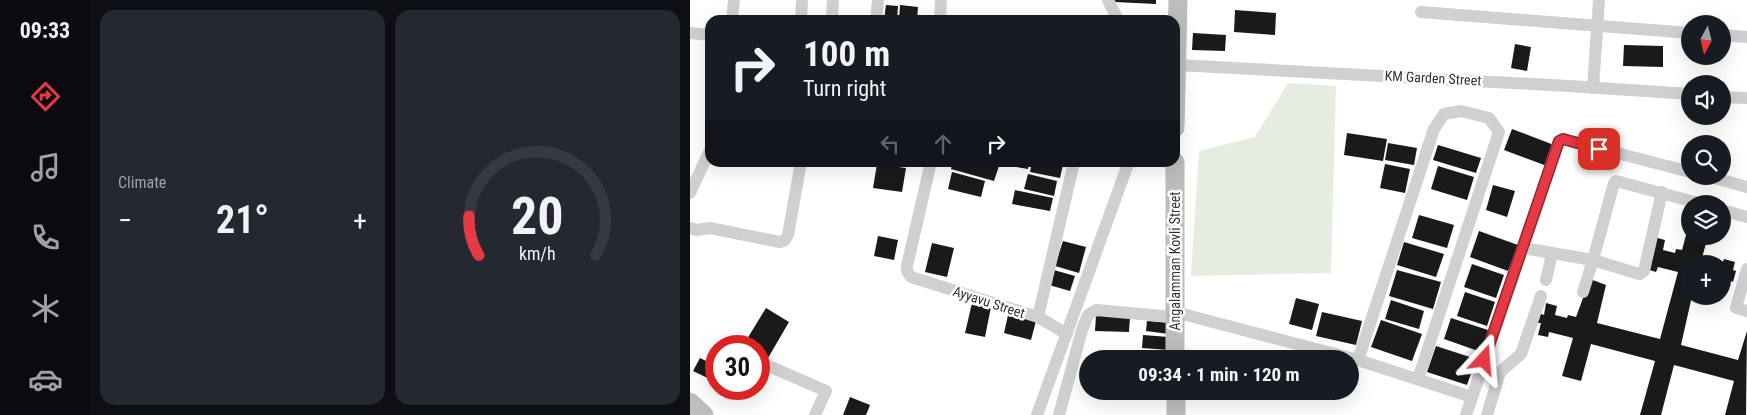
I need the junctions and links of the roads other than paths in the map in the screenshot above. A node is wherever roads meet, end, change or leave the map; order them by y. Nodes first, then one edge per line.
1 (734, 0) edge
2 (802, 0) edge
3 (833, 0) edge
4 (878, 0) edge
5 (941, 0) edge
6 (1108, 0) edge
7 (1178, 0) edge
8 (1599, 0) edge
9 (1421, 12) dead end
10 (732, 15) edge
11 (801, 15) edge
12 (832, 15) edge
13 (876, 15) edge
14 (940, 15) edge
15 (1116, 15) edge
16 (1178, 15) edge
17 (1597, 26) junction
18 (1681, 32) edge
19 (690, 33) edge
20 (705, 34) edge
21 (1731, 36) edge
22 (1747, 37) edge
23 (1180, 65) edge
24 (1593, 88) junction
25 (1681, 93) edge
26 (1731, 97) edge
27 (1747, 98) edge
28 (705, 161) edge
29 (800, 167) edge
30 (930, 167) edge
31 (1073, 167) edge
32 (1127, 167) edge
33 (1175, 167) edge
34 (1681, 170) edge
35 (1731, 183) edge
36 (1747, 187) edge
37 (1662, 192) junction
38 (690, 193) edge
39 (1681, 198) edge
40 (1731, 213) edge
41 (1747, 217) edge
42 (690, 228) edge
43 (1522, 248) junction
44 (1552, 254) junction
45 (1593, 260) junction
46 (1747, 269) edge
47 (1546, 280) dead end
48 (1583, 292) dead end
49 (1541, 296) dead end
50 (1747, 311) edge
51 (1175, 314) junction
52 (1038, 317) junction
53 (1067, 334) junction
54 (1175, 350) edge
55 (1318, 350) edge
56 (1359, 357) edge
57 (1359, 360) edge
58 (770, 366) edge
59 (1418, 379) junction
60 (1472, 397) junction
61 (1176, 400) edge
62 (690, 402) edge
63 (704, 415) edge
64 (815, 415) edge
65 (1037, 415) edge
66 (1059, 415) edge
67 (1176, 415) edge
68 (1466, 415) edge
69 (1487, 415) edge

1 - 10 street
2 - 11 street
3 - 12 street
4 - 13 street
5 - 14 street
6 - 15 street
7 - 16 street
8 - 17 street
9 - 17 street
17 - 18 street
17 - 24 street
19 - 20 street
21 - 22 street
23 - 24 street, KM Garden Street
24 - 25 street, KM Garden Street
26 - 27 street
28 - 38 street
29 - 42 street
30 - 52 street, Ayyavu Street
31 - 52 street
32 - 53 street
33 - 51 street, Angalamman Kovli Street
34 - 43 street
35 - 36 street
37 - 39 street
37 - 45 street
37 - 45 street
40 - 41 street
43 - 44 street
43 - 60 street
44 - 45 street
44 - 47 street
45 - 48 street
46 - 50 street
49 - 69 street
51 - 54 street, Angalamman Kovli Street
51 - 55 street
51 - 66 street
52 - 53 street, Ayyavu Street
53 - 65 street
56 - 59 street
57 - 59 street
58 - 64 street
59 - 60 street
60 - 68 street
61 - 67 street
62 - 63 street

